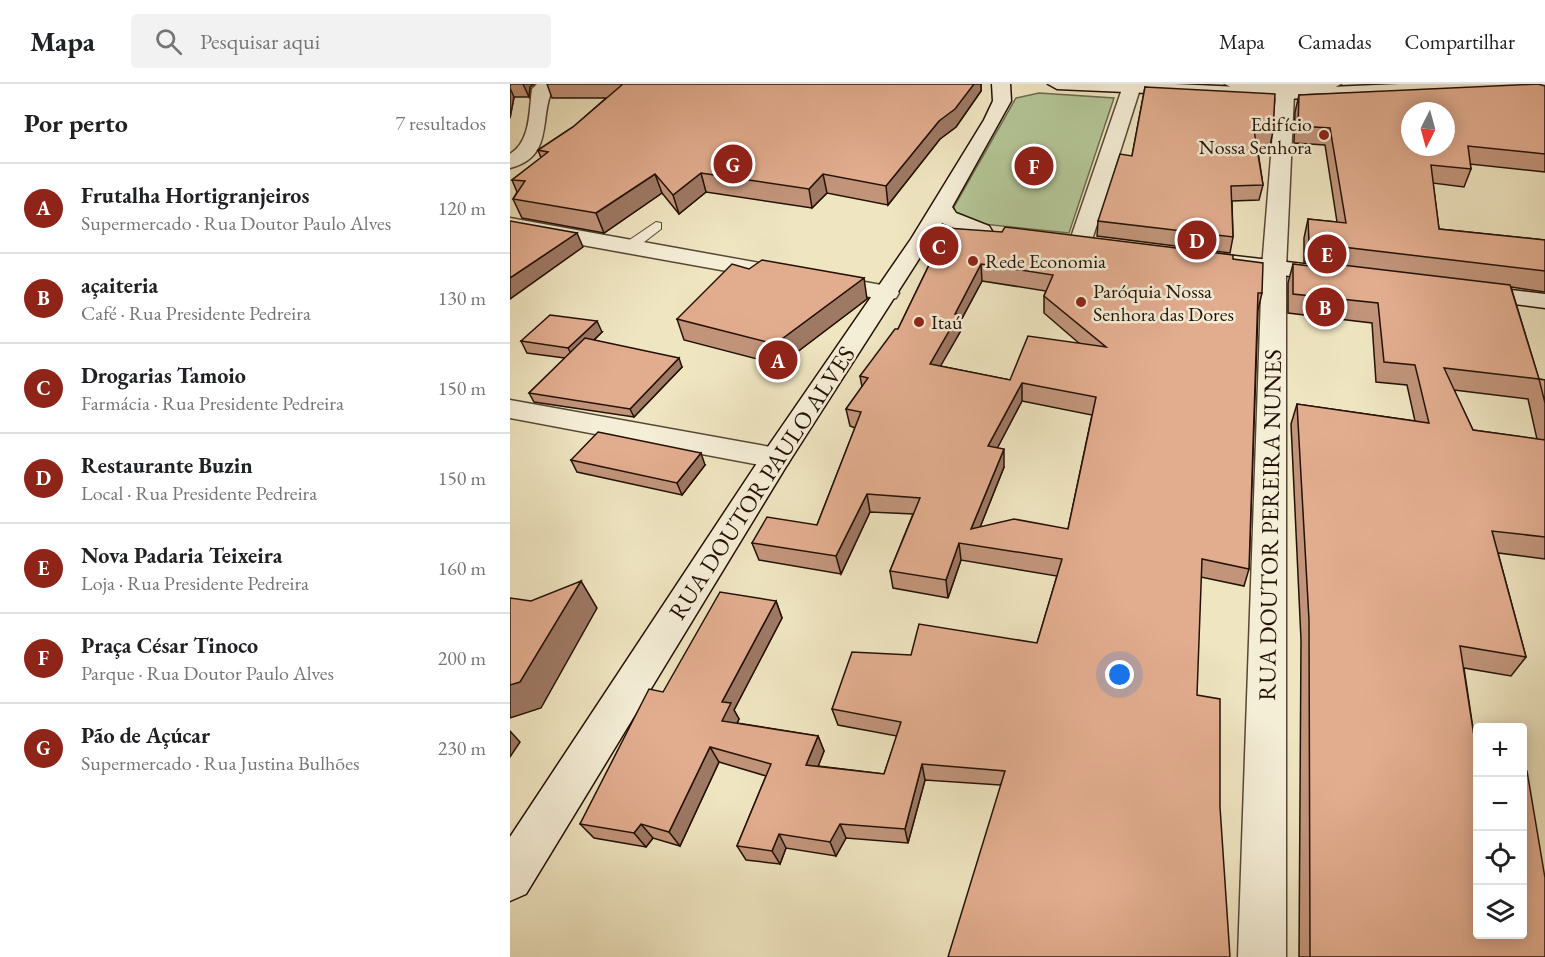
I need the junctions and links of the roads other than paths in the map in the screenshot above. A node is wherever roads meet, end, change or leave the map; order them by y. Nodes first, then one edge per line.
1 (547, 84) edge
2 (1001, 84) edge
3 (1058, 84) edge
4 (1234, 84) edge
5 (1332, 84) edge
6 (1520, 84) edge
7 (1131, 89) junction
8 (1285, 94) junction
9 (510, 162) edge
10 (940, 206) junction
11 (510, 225) edge
12 (656, 226) dead end
13 (922, 239) junction
14 (1080, 244) edge
15 (630, 246) junction
16 (1194, 258) edge
17 (1274, 268) junction
18 (1357, 278) edge
19 (1451, 290) edge
20 (887, 293) junction
21 (1545, 301) edge
22 (510, 409) edge
23 (776, 458) junction
24 (510, 878) edge
25 (1262, 957) edge

1 - 9 street
2 - 10 street, RUA DOUTOR PAULO ALVES
3 - 7 street
4 - 5 street
6 - 8 street
7 - 8 street
7 - 14 street
8 - 17 street, RUA DOUTOR PEREIRA NUNES
10 - 13 street, RUA DOUTOR PAULO ALVES
10 - 13 street
11 - 15 street
12 - 15 lane
13 - 20 street, RUA DOUTOR PAULO ALVES
15 - 20 street
16 - 17 street
17 - 18 street
17 - 25 street, RUA DOUTOR PEREIRA NUNES
19 - 21 street
20 - 23 street, RUA DOUTOR PAULO ALVES
22 - 23 street
23 - 24 street, RUA DOUTOR PAULO ALVES

